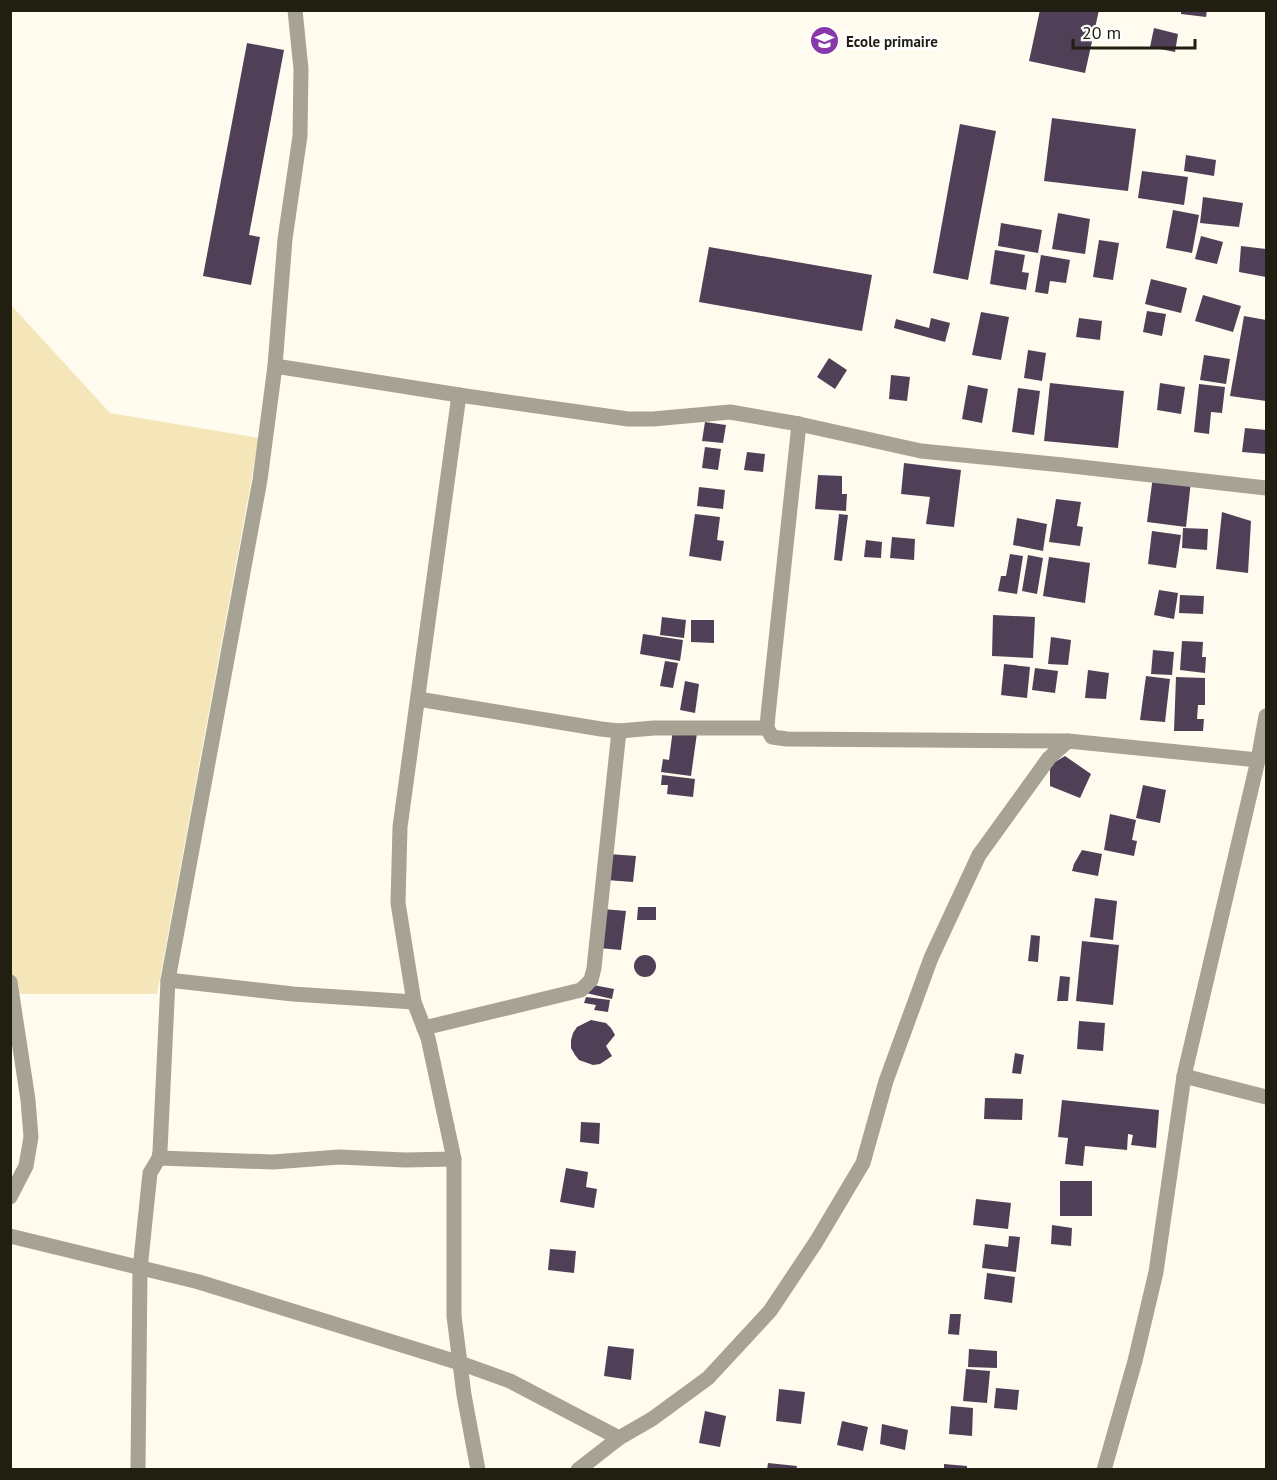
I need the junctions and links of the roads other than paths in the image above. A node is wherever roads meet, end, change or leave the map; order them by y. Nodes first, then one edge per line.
1 (295, 10) edge
2 (275, 366) junction
3 (459, 395) junction
4 (799, 424) junction
5 (1266, 488) edge
6 (418, 699) junction
7 (1266, 716) edge
8 (767, 728) junction
9 (619, 730) junction
10 (1068, 741) junction
11 (1258, 760) junction
12 (168, 980) junction
13 (10, 982) edge
14 (414, 1002) junction
15 (424, 1028) junction
16 (1184, 1076) junction
17 (1266, 1097) edge
18 (159, 1158) junction
19 (454, 1159) junction
20 (10, 1197) edge
21 (10, 1236) edge
22 (140, 1269) junction
23 (460, 1363) junction
24 (620, 1438) junction
25 (138, 1470) edge
26 (478, 1470) edge
27 (578, 1470) edge
28 (1104, 1470) edge

1 - 2 street
2 - 3 street
2 - 12 street
3 - 4 street
3 - 6 street
4 - 5 street
4 - 8 street
6 - 9 street
6 - 14 street
7 - 11 street
8 - 9 street
8 - 10 street
9 - 15 street
10 - 11 street
10 - 24 street
11 - 16 street
12 - 14 street
12 - 18 street
13 - 20 street
14 - 15 street
15 - 19 street
16 - 17 street
16 - 28 street
18 - 19 street
18 - 22 street
19 - 23 street
21 - 22 street
22 - 23 street
22 - 25 street
23 - 24 street
23 - 26 street
24 - 27 street

